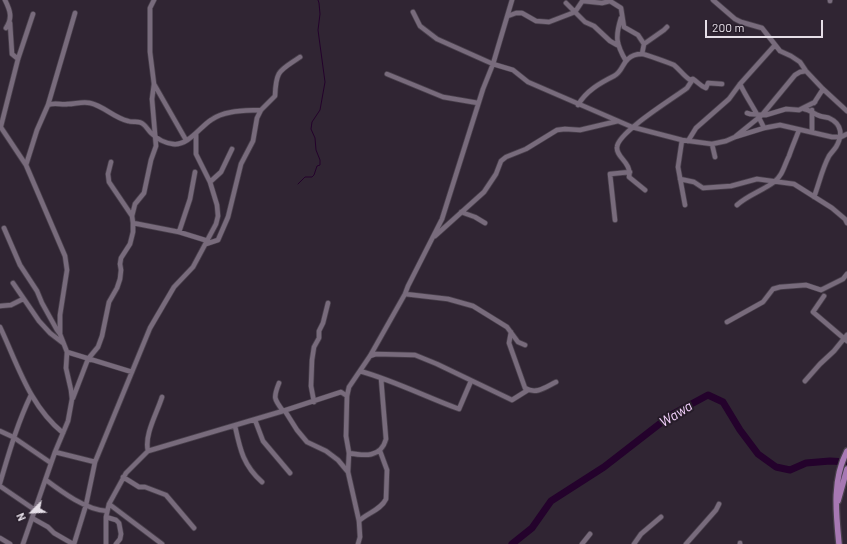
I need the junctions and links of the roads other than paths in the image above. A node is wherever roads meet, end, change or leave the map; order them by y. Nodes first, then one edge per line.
1 (6, 0) edge
2 (154, 0) edge
3 (512, 0) edge
4 (583, 0) edge
5 (713, 0) edge
6 (566, 3) dead end
7 (413, 12) dead end
8 (575, 12) junction
9 (75, 13) dead end
10 (32, 14) dead end
11 (622, 14) junction
12 (508, 16) junction
13 (10, 23) junction
14 (666, 27) dead end
15 (6, 28) dead end
16 (644, 44) junction
17 (617, 45) junction
18 (775, 45) junction
19 (642, 54) junction
20 (300, 57) dead end
21 (18, 59) junction
22 (626, 61) junction
23 (493, 64) junction
24 (806, 71) junction
25 (387, 74) dead end
26 (693, 79) junction
27 (154, 84) junction
28 (722, 84) dead end
29 (740, 84) junction
30 (823, 89) junction
31 (815, 102) junction
32 (478, 104) junction
33 (48, 105) junction
34 (578, 105) junction
35 (804, 108) junction
36 (261, 110) junction
37 (813, 111) junction
38 (847, 111) edge
39 (747, 113) dead end
40 (760, 116) junction
41 (618, 121) junction
42 (0, 126) edge
43 (632, 127) junction
44 (764, 128) junction
45 (799, 130) junction
46 (812, 132) junction
47 (196, 134) junction
48 (847, 134) edge
49 (156, 137) junction
50 (735, 137) junction
51 (841, 137) junction
52 (186, 140) junction
53 (682, 140) junction
54 (688, 141) junction
55 (712, 144) junction
56 (232, 149) dead end
57 (715, 157) dead end
58 (110, 162) dead end
59 (26, 165) junction
60 (195, 172) dead end
61 (630, 172) junction
62 (680, 179) junction
63 (775, 181) junction
64 (210, 182) junction
65 (645, 190) dead end
66 (814, 197) junction
67 (685, 205) dead end
68 (737, 205) dead end
69 (461, 212) junction
70 (132, 216) junction
71 (615, 220) dead end
72 (133, 223) junction
73 (485, 223) dead end
74 (847, 223) edge
75 (4, 228) dead end
76 (179, 232) junction
77 (433, 238) junction
78 (207, 242) junction
79 (847, 274) edge
80 (13, 282) dead end
81 (405, 294) junction
82 (824, 296) dead end
83 (24, 299) junction
84 (328, 303) dead end
85 (0, 306) edge
86 (727, 322) dead end
87 (0, 327) edge
88 (511, 332) junction
89 (60, 334) junction
90 (846, 338) edge
91 (63, 343) junction
92 (525, 345) dead end
93 (67, 352) junction
94 (370, 356) junction
95 (88, 359) junction
96 (360, 371) junction
97 (132, 372) junction
98 (381, 378) junction
99 (471, 381) junction
100 (805, 381) dead end
101 (556, 382) dead end
102 (279, 383) dead end
103 (349, 387) junction
104 (528, 390) junction
105 (341, 392) junction
106 (31, 395) junction
107 (346, 396) junction
108 (162, 398) dead end
109 (72, 399) junction
110 (314, 402) junction
111 (284, 411) junction
112 (255, 420) junction
113 (235, 426) junction
114 (0, 431) edge
115 (63, 433) junction
116 (13, 437) junction
117 (148, 451) junction
118 (380, 451) junction
119 (55, 452) junction
120 (348, 453) junction
121 (846, 454) edge
122 (95, 462) junction
123 (52, 463) junction
124 (847, 469) edge
125 (348, 472) junction
126 (290, 473) dead end
127 (123, 477) junction
128 (46, 480) junction
129 (262, 482) dead end
130 (0, 485) edge
131 (109, 504) junction
132 (720, 504) dead end
133 (86, 505) junction
134 (836, 509) junction
135 (35, 510) junction
136 (107, 511) junction
137 (106, 517) junction
138 (661, 517) dead end
139 (32, 518) junction
140 (359, 521) junction
141 (194, 528) dead end
142 (590, 534) dead end
143 (0, 538) edge
144 (10, 544) edge
145 (19, 544) edge
146 (23, 544) edge
147 (73, 544) edge
148 (106, 544) edge
149 (116, 544) edge
150 (162, 544) edge
151 (358, 544) edge
152 (582, 544) edge
153 (634, 544) edge
154 (686, 544) edge
155 (839, 544) edge

1 - 13 street
2 - 27 street
3 - 12 street
4 - 8 street
4 - 11 street
5 - 18 street
6 - 8 street
7 - 23 street
8 - 12 street
8 - 17 street
9 - 33 street
10 - 21 street
11 - 16 street
11 - 17 street
12 - 23 street
13 - 15 street
13 - 21 street
14 - 16 street
16 - 19 street
17 - 22 street
18 - 24 street
18 - 29 street
19 - 22 street
19 - 26 street
20 - 36 street
21 - 42 street
22 - 34 street
23 - 32 street
23 - 34 street
24 - 30 street
24 - 40 street
25 - 32 street
26 - 28 street
26 - 43 street
27 - 49 street
27 - 52 street
29 - 40 street
29 - 54 street
30 - 31 street
30 - 38 street
31 - 35 street
31 - 37 street
32 - 77 street
33 - 49 street
33 - 59 street
34 - 41 street
35 - 37 street
35 - 40 street
36 - 47 street
36 - 78 street
37 - 46 street
37 - 51 street
39 - 40 street
40 - 44 street
40 - 50 street
41 - 43 street
41 - 69 street
42 - 59 street
43 - 53 street
43 - 61 street
44 - 45 street
44 - 50 street
45 - 46 street
45 - 63 street
46 - 51 street
47 - 52 street
47 - 64 street
48 - 51 street
49 - 52 street
49 - 70 street
50 - 55 street
51 - 66 street
53 - 54 street
53 - 62 street
54 - 55 street
55 - 57 street
56 - 64 street
58 - 70 street
59 - 89 street
60 - 76 street
61 - 65 street
61 - 71 street
62 - 63 street
62 - 67 street
63 - 66 street
63 - 68 street
64 - 78 street
66 - 74 street
69 - 73 street
69 - 77 street
70 - 72 street
72 - 76 street
72 - 95 street
75 - 89 street
76 - 78 street
77 - 81 street
78 - 97 street
79 - 86 street
80 - 83 street
81 - 88 street
81 - 94 street
82 - 90 street
83 - 85 street
83 - 91 street
84 - 110 street
87 - 106 street
88 - 92 street
88 - 104 street
89 - 91 street
90 - 100 street
91 - 93 street
93 - 95 street
93 - 109 street
94 - 96 street
94 - 99 street
95 - 97 street
95 - 109 street
96 - 98 street
96 - 103 street
97 - 122 street
98 - 99 street
98 - 118 street
99 - 104 street
101 - 104 street
102 - 111 street
103 - 105 street
103 - 107 street
105 - 107 street
105 - 110 street
106 - 115 street
106 - 116 street
107 - 120 street
108 - 117 street
109 - 115 street
110 - 111 street
111 - 112 street
111 - 125 street
112 - 113 street
112 - 126 street
113 - 117 street
113 - 129 street
114 - 116 street
115 - 119 street
116 - 123 street
116 - 130 street
117 - 127 street
118 - 120 street
118 - 140 street
119 - 122 street
119 - 123 street
120 - 125 street
121 - 134 main road
122 - 133 street
123 - 128 street
124 - 134 main road
125 - 140 street
127 - 131 street
127 - 141 street
128 - 133 street
128 - 135 street
130 - 135 street
131 - 136 street
131 - 150 street
132 - 154 street
133 - 136 street
133 - 147 street
134 - 155 main road
135 - 139 street
136 - 137 street
137 - 148 street
137 - 149 street
138 - 153 street
139 - 146 street
139 - 147 street
140 - 151 street
142 - 152 street
143 - 144 street
145 - 146 street

